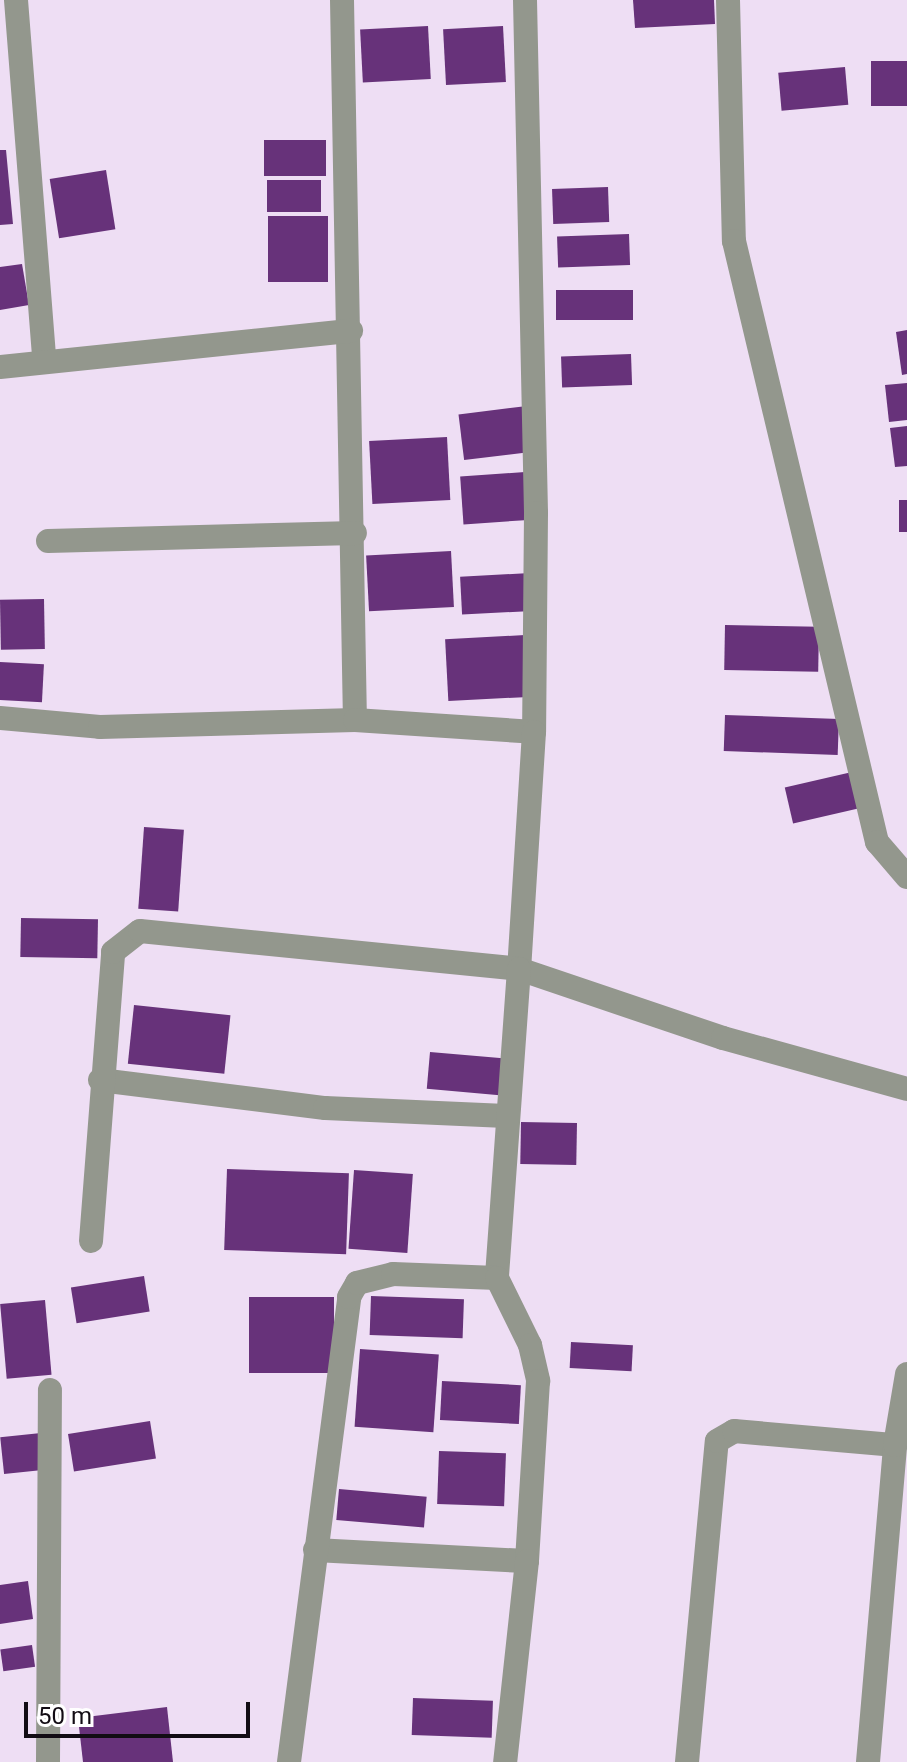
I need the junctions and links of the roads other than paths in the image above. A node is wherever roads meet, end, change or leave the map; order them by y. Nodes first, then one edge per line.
1 (16, 0) edge
2 (342, 0) edge
3 (525, 0) edge
4 (728, 0) edge
5 (351, 331) junction
6 (44, 359) junction
7 (0, 367) edge
8 (355, 533) junction
9 (48, 541) dead end
10 (0, 718) edge
11 (355, 720) junction
12 (534, 732) junction
13 (907, 877) edge
14 (519, 969) junction
15 (100, 1080) junction
16 (907, 1089) edge
17 (506, 1116) junction
18 (91, 1241) dead end
19 (497, 1278) junction
20 (907, 1374) edge
21 (50, 1390) dead end
22 (895, 1445) junction
23 (315, 1550) junction
24 (527, 1561) junction
25 (48, 1762) edge
26 (289, 1762) edge
27 (505, 1762) edge
28 (687, 1762) edge
29 (868, 1762) edge

1 - 6 street
2 - 5 street
3 - 12 street
4 - 13 street
5 - 6 street
5 - 8 street
6 - 7 street
8 - 9 street
8 - 11 street
10 - 11 street
11 - 12 street
12 - 14 street
14 - 15 street
14 - 16 street
14 - 17 street
15 - 17 street
15 - 18 street
17 - 19 street
19 - 23 street
19 - 24 street
20 - 22 street
21 - 25 street
22 - 28 street
22 - 29 street
23 - 24 street
23 - 26 street
24 - 27 street

